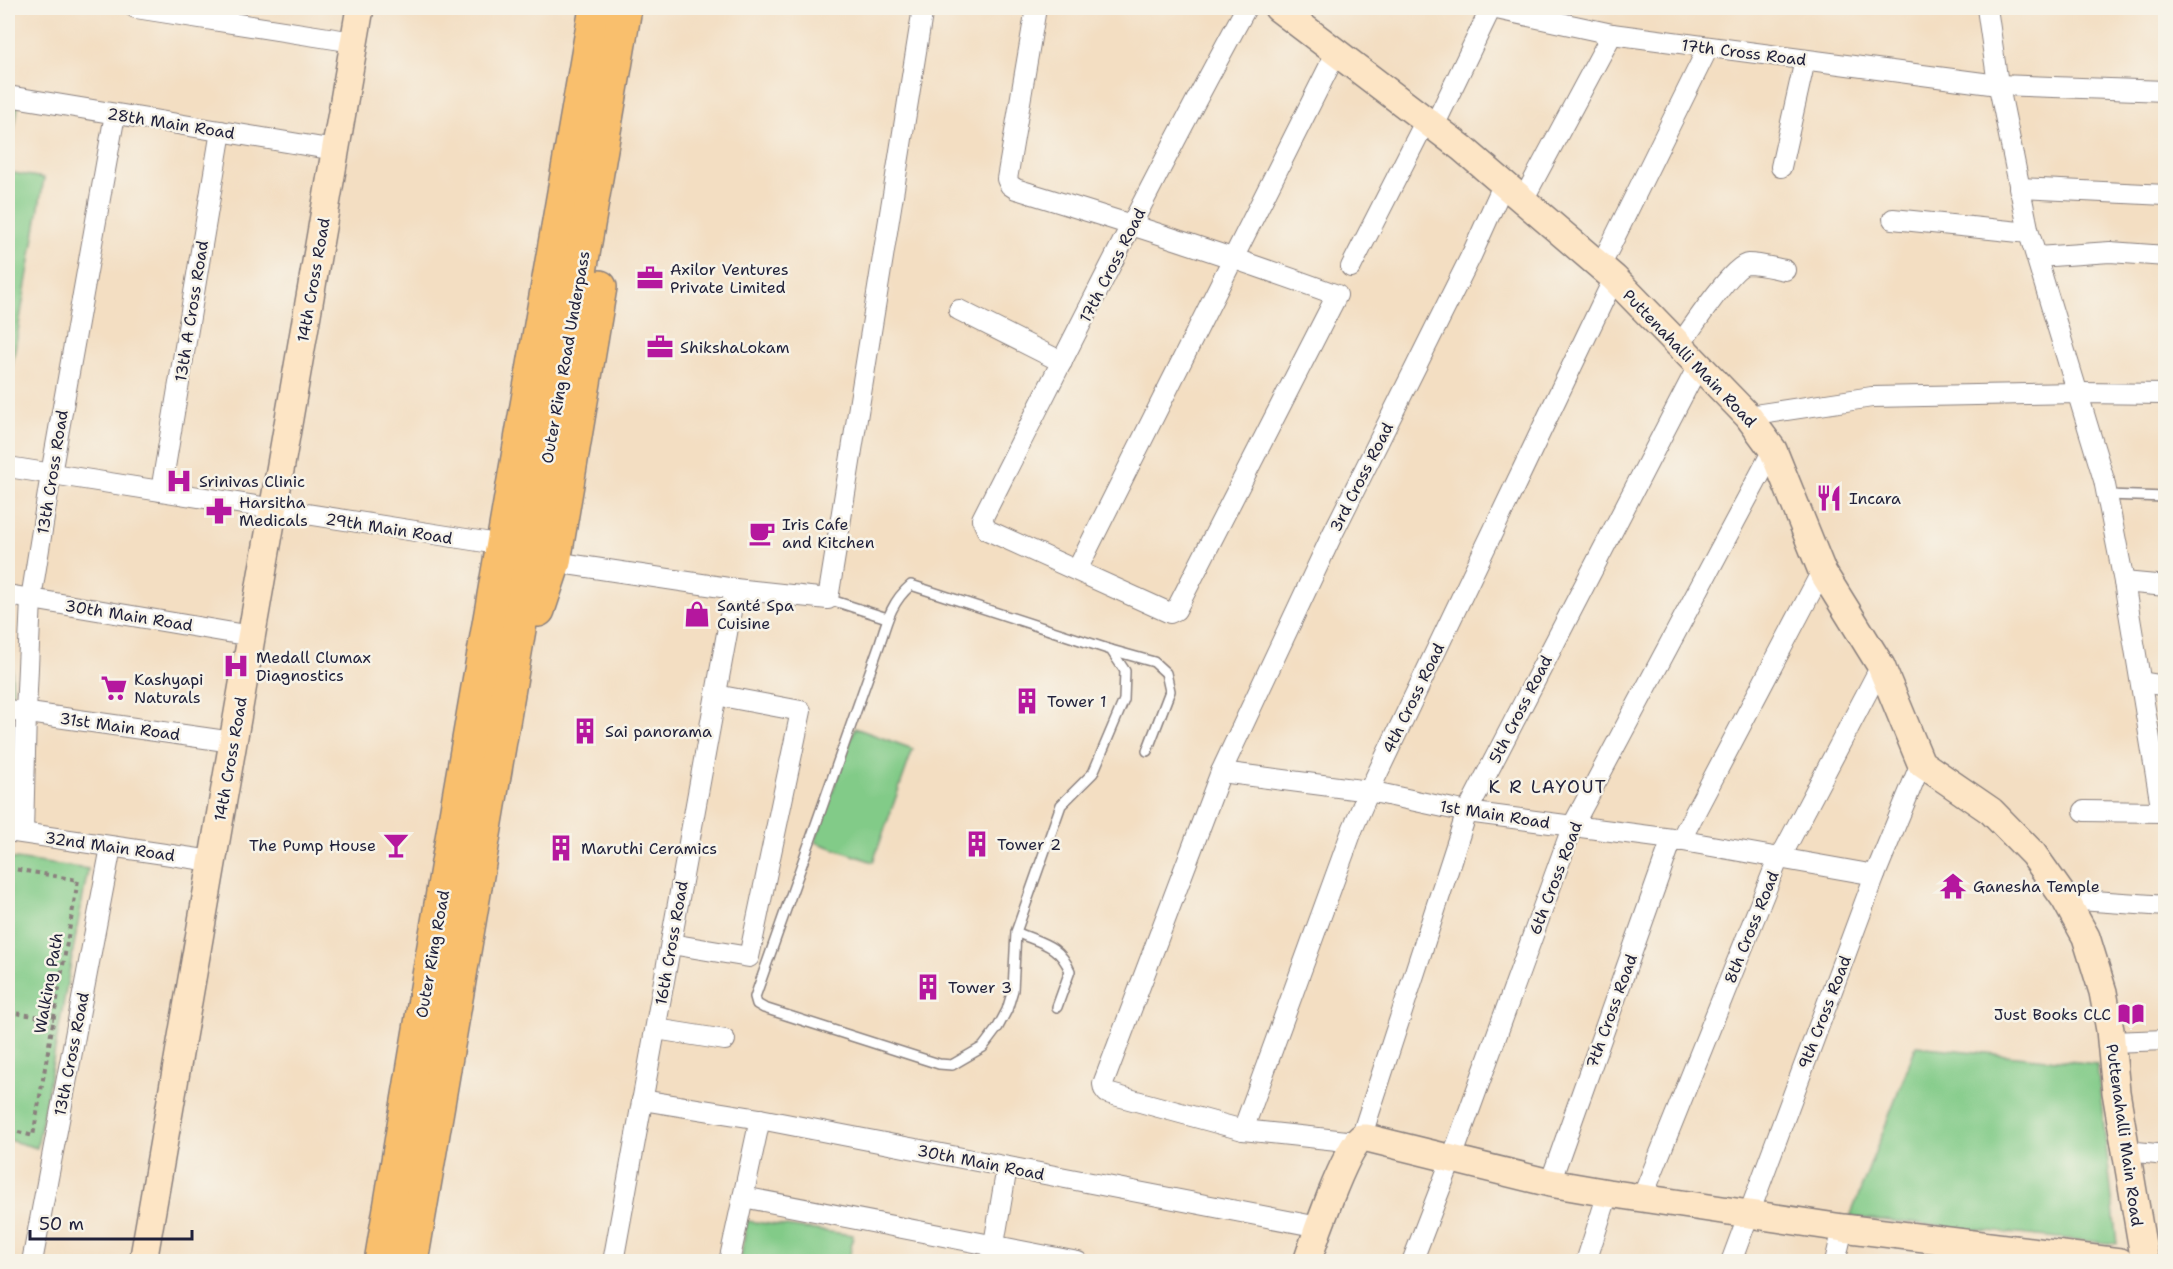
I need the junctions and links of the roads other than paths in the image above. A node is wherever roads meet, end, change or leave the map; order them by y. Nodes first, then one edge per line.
1 (136, 8) edge
2 (360, 8) edge
3 (576, 8) edge
4 (596, 8) edge
5 (625, 8) edge
6 (647, 8) edge
7 (923, 8) edge
8 (1036, 8) edge
9 (1245, 8) edge
10 (1278, 8) edge
11 (1491, 8) edge
12 (1987, 8) edge
13 (1612, 34) junction
14 (354, 42) junction
15 (1708, 48) junction
16 (1337, 51) junction
17 (1805, 60) junction
18 (1998, 85) junction
19 (2166, 91) edge
20 (8, 96) edge
21 (115, 114) junction
22 (1430, 123) junction
23 (221, 131) junction
24 (335, 150) junction
25 (1780, 166) dead end
26 (2019, 188) junction
27 (1513, 192) junction
28 (2166, 195) edge
29 (1893, 219) dead end
30 (1133, 225) junction
31 (2029, 232) junction
32 (2166, 256) edge
33 (1234, 257) junction
34 (2037, 257) junction
35 (1351, 267) dead end
36 (1785, 270) dead end
37 (1607, 273) junction
38 (959, 310) dead end
39 (1679, 346) junction
40 (1062, 362) junction
41 (1698, 366) junction
42 (2078, 393) junction
43 (2166, 394) edge
44 (1748, 416) junction
45 (1773, 450) junction
46 (8, 467) edge
47 (51, 474) junction
48 (162, 491) junction
49 (2107, 495) junction
50 (2166, 497) edge
51 (273, 510) junction
52 (485, 542) junction
53 (554, 562) junction
54 (1077, 570) junction
55 (1822, 571) junction
56 (2124, 582) junction
57 (2166, 586) edge
58 (735, 589) junction
59 (8, 595) edge
60 (32, 599) junction
61 (828, 599) junction
62 (887, 618) junction
63 (251, 636) junction
64 (486, 648) junction
65 (1111, 650) junction
66 (1881, 666) junction
67 (2141, 682) junction
68 (2166, 686) edge
69 (716, 695) junction
70 (506, 706) junction
71 (17, 711) edge
72 (233, 742) junction
73 (1148, 751) dead end
74 (1921, 764) junction
75 (1221, 772) junction
76 (2161, 775) edge
77 (1369, 791) junction
78 (2084, 811) dead end
79 (1467, 812) junction
80 (2164, 812) edge
81 (1573, 825) junction
82 (15, 832) edge
83 (1676, 840) junction
84 (111, 847) junction
85 (1779, 857) junction
86 (212, 861) junction
87 (1875, 875) junction
88 (2065, 899) junction
89 (2166, 906) edge
90 (1016, 932) junction
91 (671, 944) junction
92 (1057, 1007) dead end
93 (656, 1029) junction
94 (725, 1040) dead end
95 (2166, 1041) edge
96 (2111, 1042) junction
97 (642, 1100) junction
98 (760, 1119) junction
99 (1243, 1130) junction
100 (1358, 1140) junction
101 (2127, 1151) junction
102 (2166, 1155) edge
103 (1452, 1158) junction
104 (1007, 1167) junction
105 (1550, 1183) junction
106 (1608, 1193) junction
107 (743, 1197) junction
108 (1642, 1198) junction
109 (1748, 1214) junction
110 (1319, 1227) junction
111 (1843, 1228) junction
112 (1945, 1251) edge
113 (992, 1253) edge
114 (32, 1262) edge
115 (143, 1262) edge
116 (381, 1262) edge
117 (411, 1262) edge
118 (613, 1262) edge
119 (729, 1262) edge
120 (1078, 1262) edge
121 (1307, 1262) edge
122 (1412, 1262) edge
123 (1586, 1262) edge
124 (1731, 1262) edge
125 (1835, 1262) edge
126 (2120, 1262) edge
127 (2145, 1262) edge

1 - 14 street
2 - 14 street, 14th Cross Road
3 - 52 highway
4 - 64 highway, Outer Ring Road Underpass
5 - 70 highway, Outer Ring Road Underpass
6 - 53 highway
7 - 61 street
8 - 30 street
9 - 30 street, 17th Cross Road
10 - 16 street, Puttenahalli Main Road
11 - 13 street, 17th Cross Road
11 - 22 street
12 - 18 street
13 - 15 street, 17th Cross Road
13 - 27 street, 3rd Cross Road
14 - 24 street, 14th Cross Road
15 - 17 street, 17th Cross Road
15 - 37 street, 4th Cross Road
16 - 22 street, Puttenahalli Main Road
16 - 33 street
17 - 18 street, 17th Cross Road
17 - 25 street
18 - 19 street, 17th Cross Road
18 - 26 street
20 - 21 street, 28th Main Road
21 - 23 street, 28th Main Road
21 - 47 street, 13th Cross Road
22 - 27 street, Puttenahalli Main Road
22 - 35 street
23 - 24 street, 28th Main Road
23 - 48 street, 13th A Cross Road
24 - 51 street, 14th Cross Road
26 - 28 street
26 - 31 street
27 - 37 street, Puttenahalli Main Road
27 - 75 street, 3rd Cross Road
29 - 31 street
30 - 33 street
30 - 40 street, 17th Cross Road
31 - 34 street
32 - 34 street
33 - 54 street
33 - 54 street
34 - 42 street
36 - 39 street
37 - 39 street, Puttenahalli Main Road
37 - 77 street, 4th Cross Road
38 - 40 street
39 - 41 street, Puttenahalli Main Road
40 - 54 street, 17th Cross Road
41 - 44 street, Puttenahalli Main Road
41 - 79 street, 5th Cross Road
42 - 43 street
42 - 44 street
42 - 49 street
44 - 45 street, Puttenahalli Main Road
45 - 55 street, Puttenahalli Main Road
45 - 81 street, 6th Cross Road
46 - 47 street, 29th Main Road
47 - 48 street, 29th Main Road
47 - 60 street, 13th Cross Road
48 - 51 street, 29th Main Road
49 - 50 lane
49 - 56 street
51 - 52 street, 29th Main Road
51 - 63 street, 14th Cross Road
52 - 64 highway
53 - 58 street
53 - 70 highway
55 - 66 street, Puttenahalli Main Road
55 - 83 street, 7th Cross Road
56 - 57 street
56 - 67 street
58 - 61 street
58 - 69 street, 16th Cross Road
59 - 60 street, 30th Main Road
60 - 63 street, 30th Main Road
60 - 71 street, 13th Cross Road
61 - 62 lane
62 - 65 lane
62 - 90 lane
63 - 72 street, 14th Cross Road
64 - 116 highway, Outer Ring Road
65 - 73 lane
65 - 90 lane
66 - 74 street, Puttenahalli Main Road
66 - 85 street, 8th Cross Road
67 - 68 street
67 - 76 street
69 - 91 street, 16th Cross Road
69 - 91 street
70 - 117 highway, Outer Ring Road
71 - 72 street, 31st Main Road
71 - 82 street, 13th Cross Road
72 - 86 street, 14th Cross Road
74 - 87 street, 9th Cross Road
74 - 88 street, Puttenahalli Main Road
75 - 77 street, 1st Main Road
75 - 99 street, 3rd Cross Road
76 - 80 street
77 - 79 street, 1st Main Road
77 - 99 street, 4th Cross Road
78 - 80 street
79 - 81 street, 1st Main Road
79 - 100 street, 5th Cross Road
81 - 83 street, 1st Main Road
81 - 103 street, 6th Cross Road
82 - 84 street, 32nd Main Road
83 - 85 street, 1st Main Road
83 - 105 street, 7th Cross Road
84 - 86 street, 32nd Main Road
84 - 114 street, 13th Cross Road
85 - 87 street, 1st Main Road
85 - 108 street, 8th Cross Road
86 - 115 street, 14th Cross Road
87 - 109 street, 9th Cross Road
88 - 89 street
88 - 96 street, Puttenahalli Main Road
90 - 92 lane
91 - 93 street, 16th Cross Road
93 - 94 street
93 - 97 street, 16th Cross Road
95 - 96 street
96 - 101 street, Puttenahalli Main Road
97 - 98 street, 30th Main Road
97 - 118 street, 16th Cross Road
98 - 104 street, 30th Main Road
98 - 107 street
99 - 100 street
100 - 103 street
100 - 110 street
101 - 102 street
101 - 127 street, Puttenahalli Main Road
103 - 105 street
103 - 122 street, 6th Cross Road
104 - 110 street, 30th Main Road
104 - 113 street
105 - 106 street
106 - 108 street
106 - 123 street
107 - 113 street
107 - 119 street
108 - 109 street
109 - 111 street
109 - 124 street, 9th Cross Road
110 - 121 street
111 - 112 street
111 - 125 street
112 - 126 street
113 - 120 street

